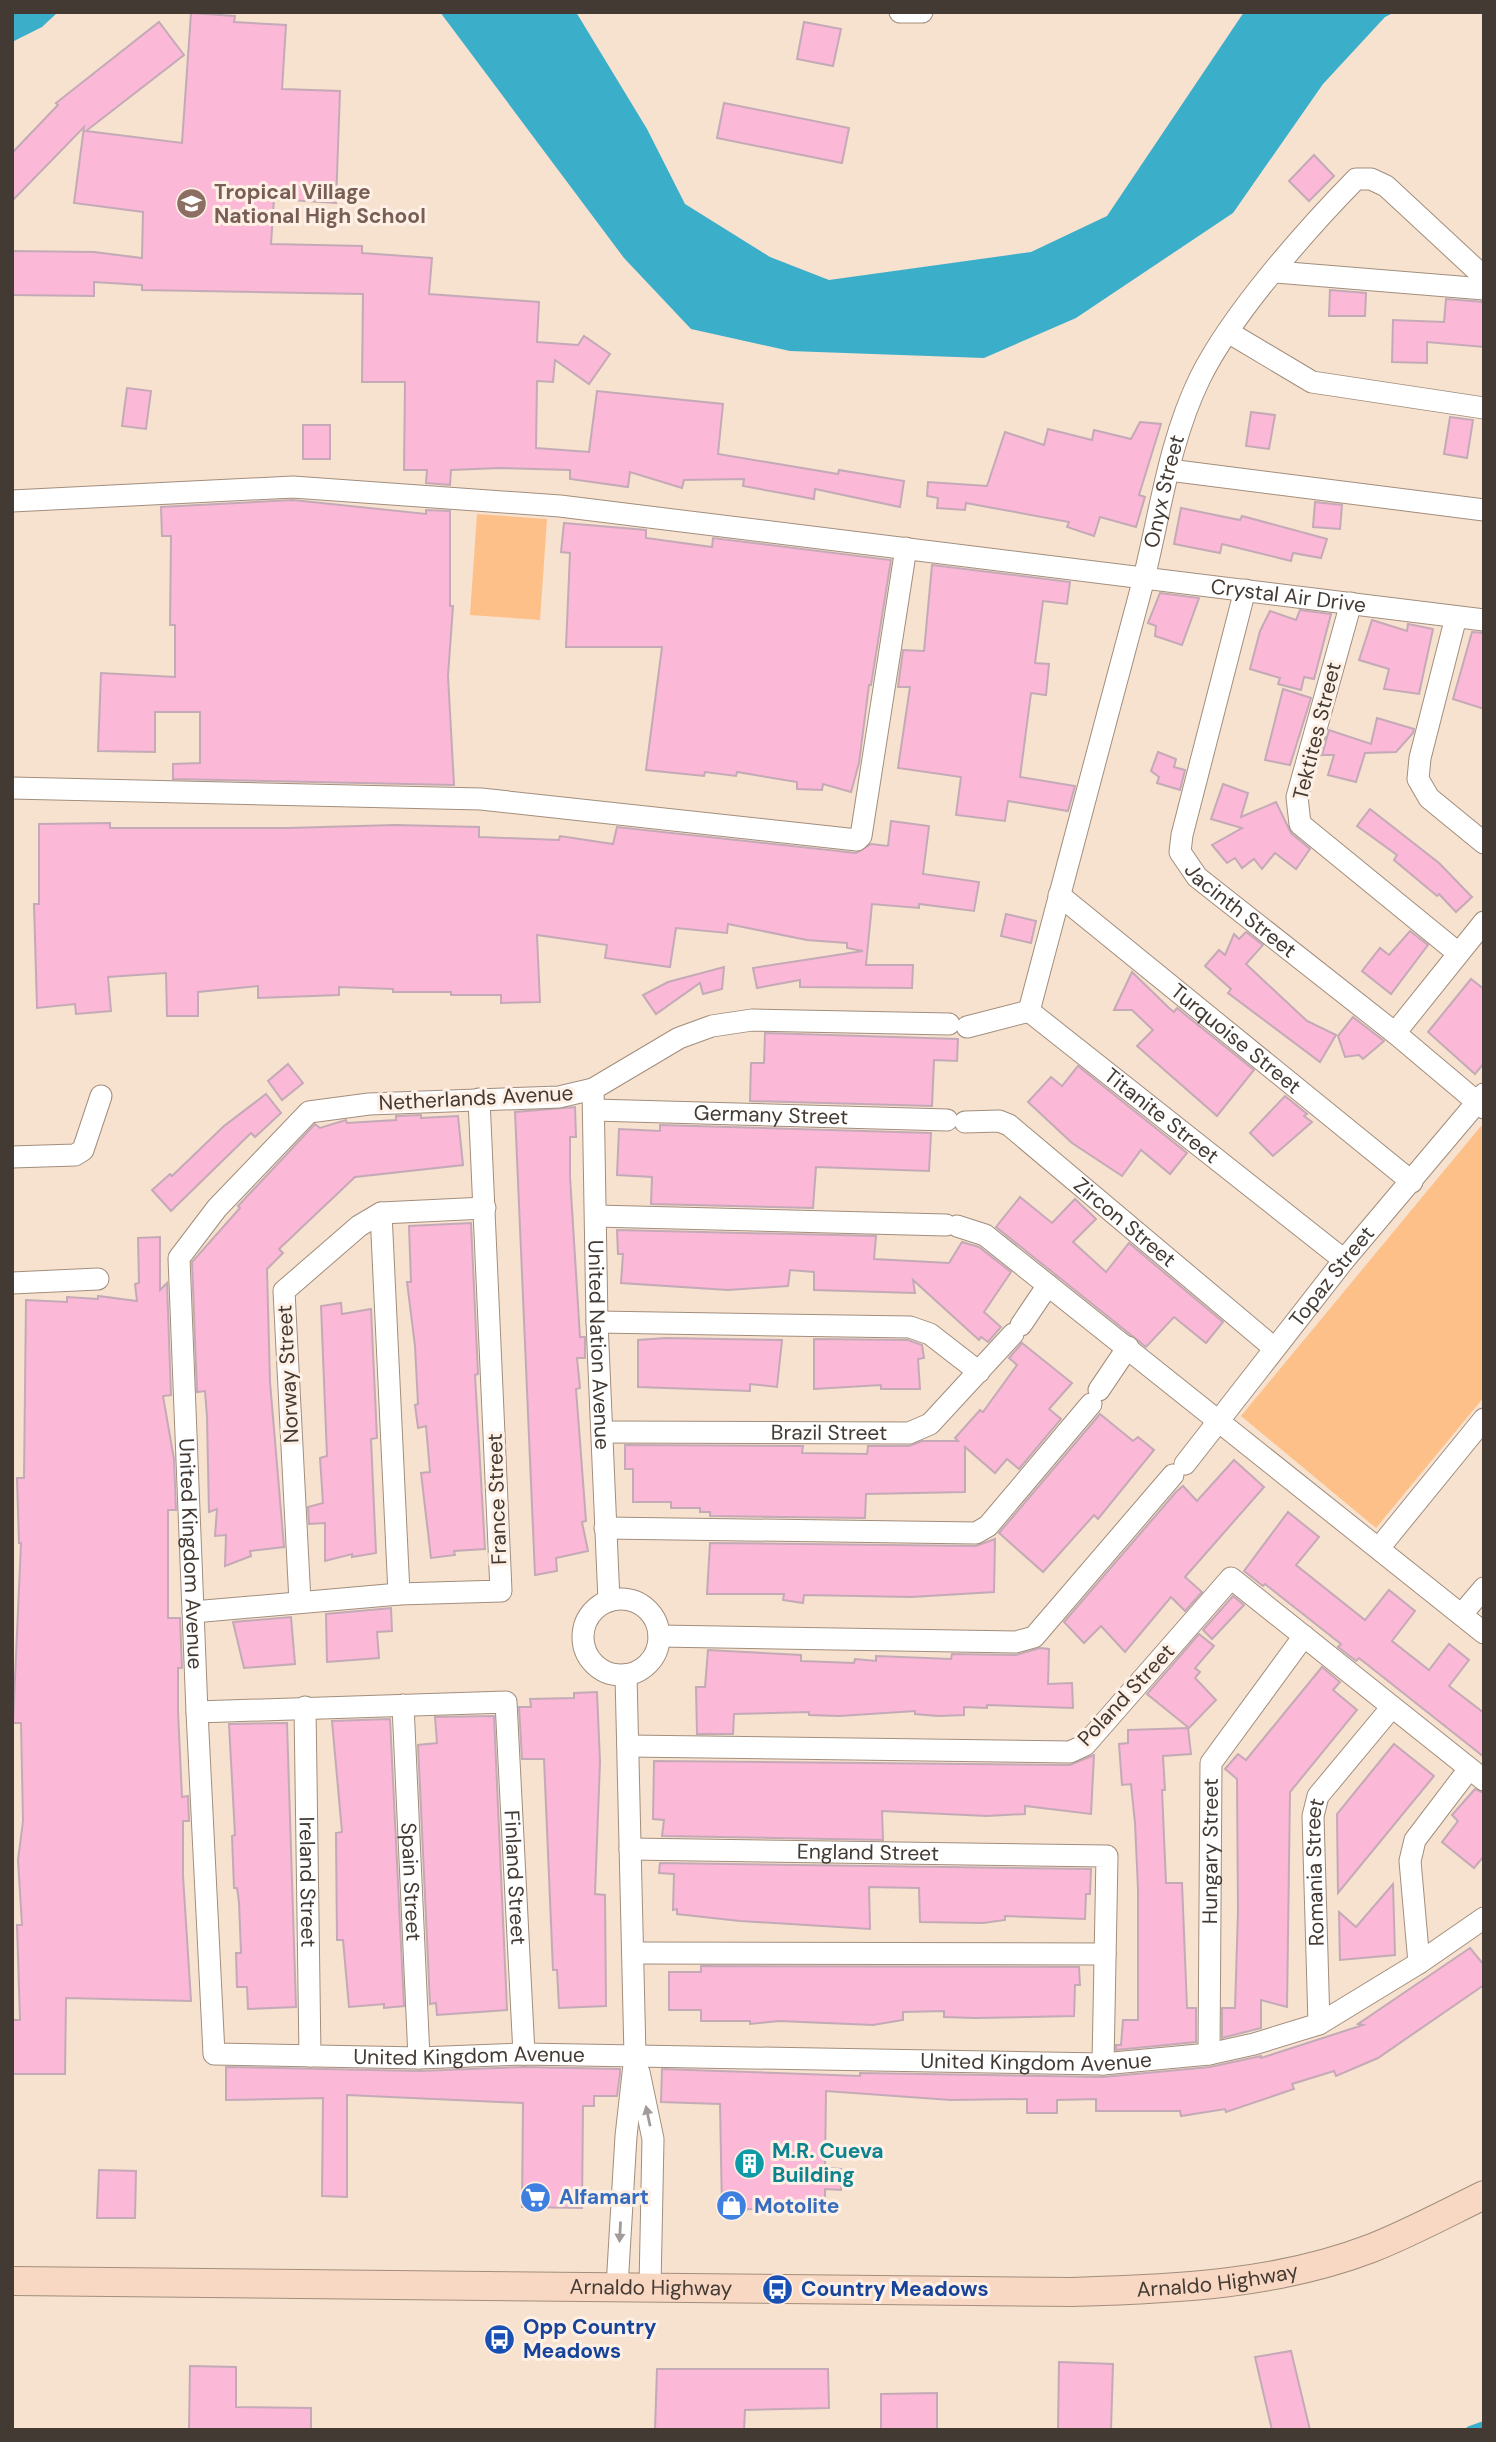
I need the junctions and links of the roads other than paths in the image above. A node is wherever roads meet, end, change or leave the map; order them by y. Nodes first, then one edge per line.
1 (900, 12) edge
2 (922, 12) edge
3 (1276, 272) junction
4 (1484, 276) edge
5 (1484, 289) edge
6 (1228, 332) junction
7 (1484, 408) edge
8 (1169, 470) junction
9 (12, 501) edge
10 (1484, 510) edge
11 (906, 548) junction
12 (1144, 578) junction
13 (1245, 590) junction
14 (1351, 603) junction
15 (1456, 617) junction
16 (1484, 621) edge
17 (12, 788) edge
18 (1484, 843) edge
19 (1059, 895) junction
20 (1484, 922) edge
21 (1458, 953) junction
22 (1028, 1011) junction
23 (1395, 1033) junction
24 (101, 1097) dead end
25 (479, 1099) junction
26 (594, 1100) junction
27 (1481, 1101) edge
28 (956, 1121) joint
29 (12, 1157) edge
30 (1412, 1182) junction
31 (485, 1208) junction
32 (382, 1213) junction
33 (596, 1216) junction
34 (179, 1258) joint
35 (1344, 1260) junction
36 (97, 1279) dead end
37 (12, 1283) edge
38 (1048, 1285) junction
39 (597, 1322) junction
40 (1128, 1347) junction
41 (1274, 1348) junction
42 (979, 1372) junction
43 (1219, 1419) junction
44 (1484, 1419) edge
45 (603, 1432) junction
46 (605, 1528) junction
47 (1379, 1548) junction
48 (1484, 1588) edge
49 (399, 1594) junction
50 (609, 1601) junction
51 (300, 1602) junction
52 (193, 1612) junction
53 (1462, 1614) junction
54 (1484, 1633) edge
55 (659, 1636) junction
56 (1304, 1636) junction
57 (626, 1675) junction
58 (403, 1704) junction
59 (305, 1707) junction
60 (1392, 1707) junction
61 (197, 1712) junction
62 (628, 1746) junction
63 (1477, 1774) edge
64 (630, 1849) junction
65 (1484, 1918) edge
66 (633, 1953) junction
67 (1105, 1955) junction
68 (1419, 1963) junction
69 (1320, 2024) junction
70 (524, 2054) junction
71 (1209, 2054) junction
72 (310, 2056) junction
73 (635, 2056) junction
74 (419, 2058) junction
75 (1103, 2064) junction
76 (1484, 2196) edge
77 (12, 2281) edge
78 (617, 2287) junction
79 (650, 2287) junction

1 - 2 street
3 - 4 street, Onyx Street
3 - 5 street
3 - 6 street, Onyx Street
6 - 7 street
6 - 8 street, Onyx Street
8 - 10 street
8 - 12 street, Onyx Street
9 - 11 street, Crystal Air Drive
11 - 12 street, Crystal Air Drive
11 - 17 street
12 - 13 street, Crystal Air Drive
12 - 19 street, Onyx Street
13 - 14 street, Crystal Air Drive
13 - 23 street, Jacinth Street
14 - 15 street, Crystal Air Drive
14 - 21 street, Tektites Street
15 - 16 street, Crystal Air Drive
15 - 18 street
19 - 22 street, Onyx Street
19 - 30 street, Turquoise Street
20 - 21 street
21 - 23 street
22 - 26 street, Netherlands Avenue
22 - 35 street, Titanite Street
23 - 27 street, Jacinth Street
24 - 29 street
25 - 26 street, Netherlands Avenue
25 - 31 street, France Street
25 - 34 street, Netherlands Avenue
26 - 28 street, Germany Street
26 - 33 street, United Nation Avenue
27 - 30 street, Topaz Street
28 - 41 street, Zircon Street
30 - 35 street, Topaz Street
31 - 32 street, Norway Street
31 - 49 street, France Street
32 - 49 street
32 - 51 street, Norway Street
33 - 38 street
33 - 39 street, United Nation Avenue
34 - 52 street, United Kingdom Avenue
35 - 41 street, Topaz Street
36 - 37 street
38 - 40 street
38 - 42 street, Brazil Street
39 - 42 street
39 - 45 street, United Nation Avenue
40 - 43 street
40 - 46 street
41 - 43 street, Topaz Street
42 - 45 street, Brazil Street
43 - 47 street
43 - 55 street, Topaz Street
44 - 47 street
45 - 46 street, United Nation Avenue
46 - 50 street, United Nation Avenue
47 - 53 street
48 - 53 street
49 - 51 street, France Street
50 - 55 street
50 - 57 street
51 - 52 street, France Street
52 - 61 street, United Kingdom Avenue
53 - 54 street
55 - 57 street
56 - 60 street, Poland Street
56 - 62 street, Poland Street
56 - 71 street, Hungary Street
57 - 62 street
58 - 59 street
58 - 70 street, Finland Street
58 - 74 street, Spain Street
59 - 61 street
59 - 72 street, Ireland Street
60 - 63 street, Poland Street
60 - 69 street, Romania Street
61 - 72 street, United Kingdom Avenue
62 - 64 street
63 - 68 street
64 - 66 street
64 - 67 street, England Street
65 - 68 street, United Kingdom Avenue
66 - 67 street
66 - 73 street
67 - 75 street
68 - 69 street, United Kingdom Avenue
69 - 71 street, United Kingdom Avenue
70 - 73 street, United Kingdom Avenue
70 - 74 street, United Kingdom Avenue
71 - 75 street, United Kingdom Avenue
72 - 74 street, United Kingdom Avenue
73 - 75 street, United Kingdom Avenue
73 -> 78 street
79 -> 73 street
76 - 79 main road, Arnaldo Highway
77 - 78 main road, Arnaldo Highway
78 - 79 main road, Arnaldo Highway

